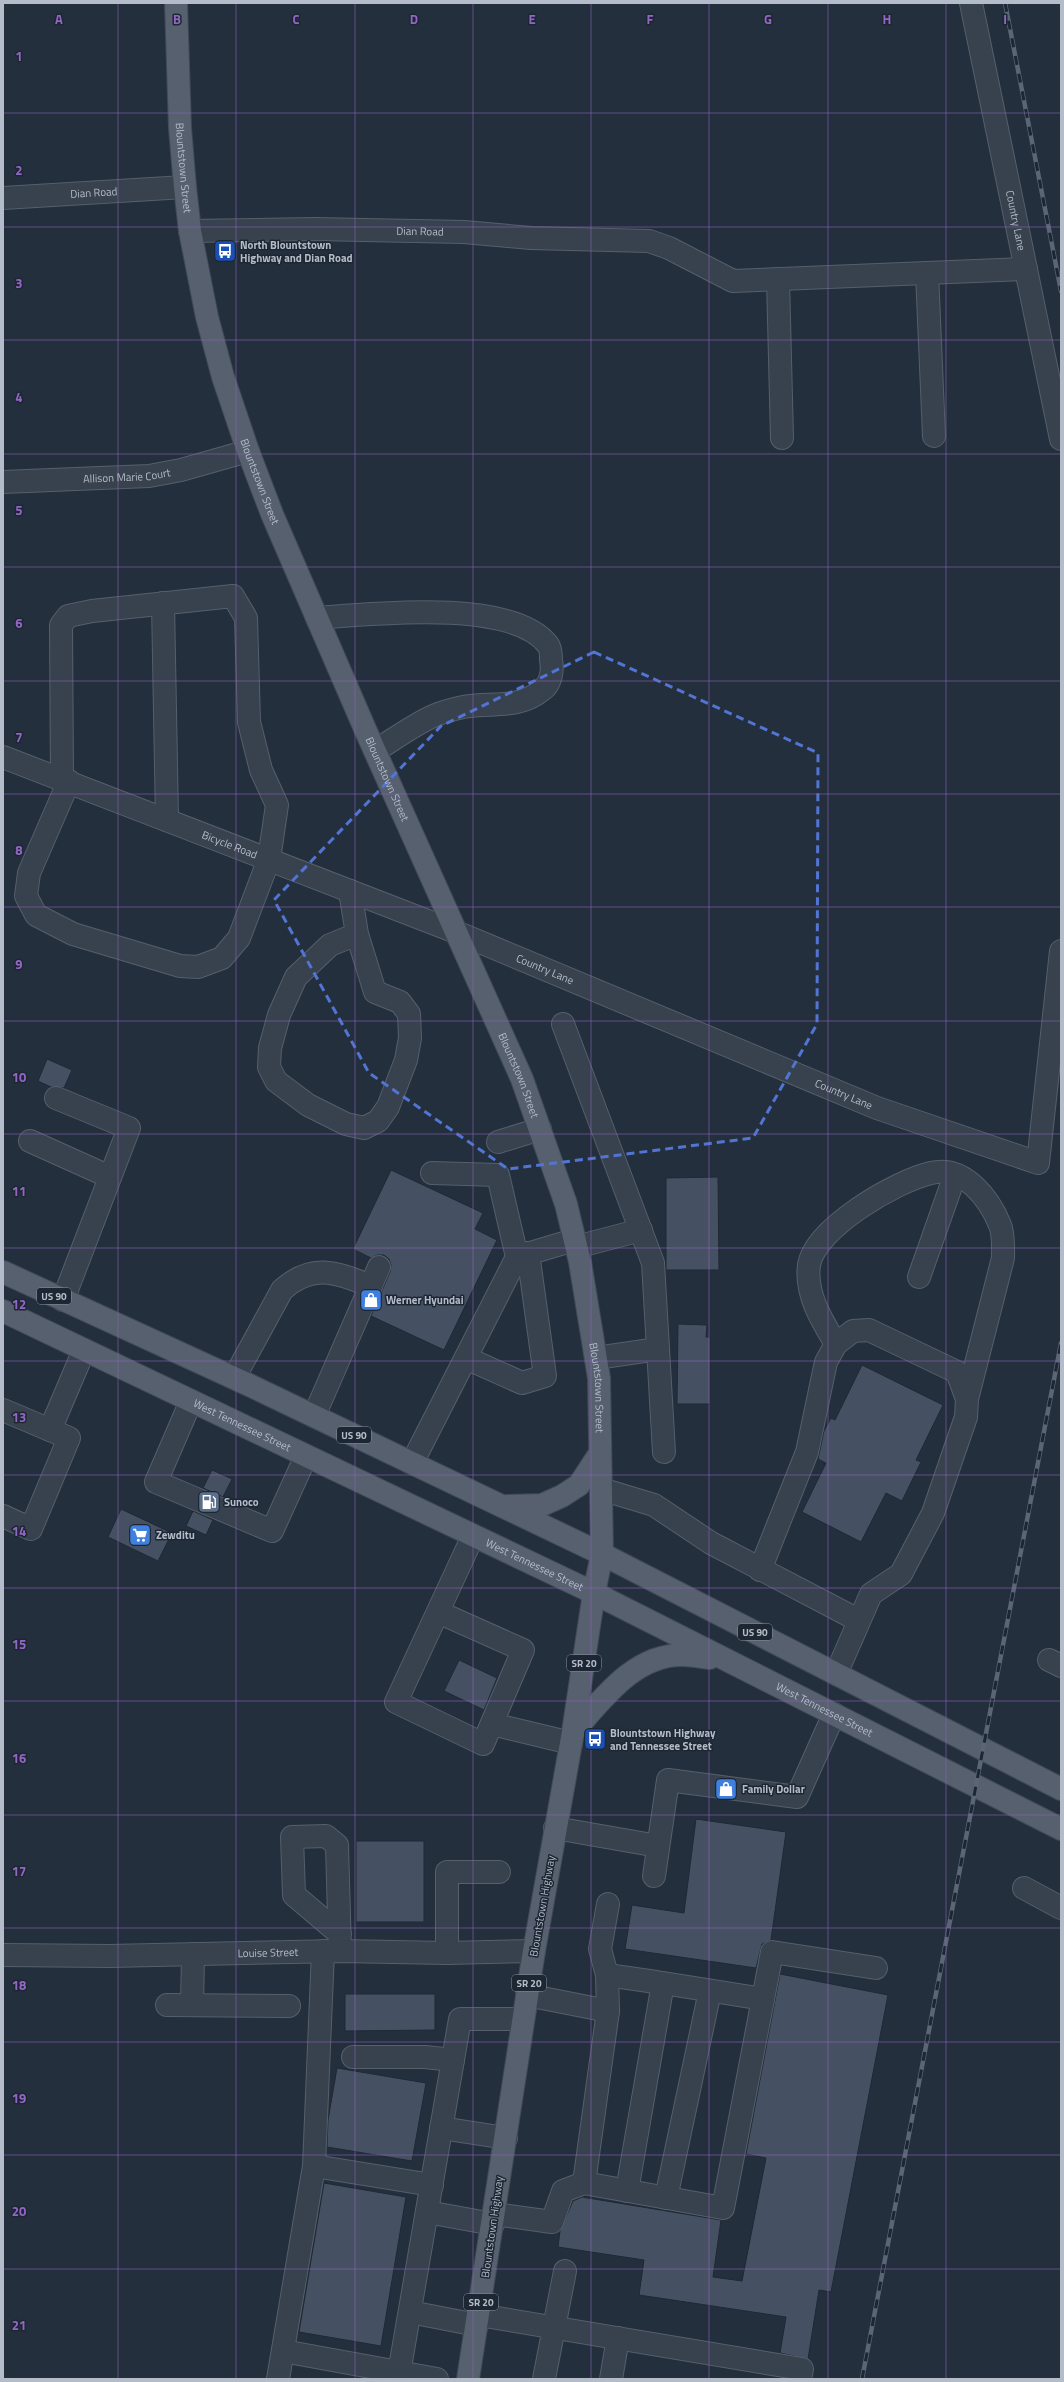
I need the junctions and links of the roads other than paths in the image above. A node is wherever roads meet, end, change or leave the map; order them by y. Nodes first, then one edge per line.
1 (176, 3) edge
2 (970, 3) edge
3 (185, 187) junction
4 (3, 198) edge
5 (190, 231) junction
6 (1026, 269) junction
7 (927, 273) junction
8 (778, 279) junction
9 (934, 436) dead end
10 (782, 438) dead end
11 (1061, 439) edge
12 (248, 451) junction
13 (3, 482) edge
14 (163, 603) junction
15 (317, 618) junction
16 (375, 751) junction
17 (3, 757) edge
18 (65, 780) junction
19 (167, 820) junction
20 (269, 859) junction
21 (350, 891) junction
22 (456, 932) junction
23 (357, 934) junction
24 (1061, 951) edge
25 (563, 1024) dead end
26 (56, 1098) dead end
27 (540, 1129) junction
28 (30, 1141) dead end
29 (498, 1142) dead end
30 (432, 1173) dead end
31 (955, 1175) junction
32 (110, 1176) junction
33 (641, 1230) junction
34 (575, 1243) junction
35 (523, 1255) junction
36 (3, 1272) edge
37 (919, 1277) dead end
38 (63, 1300) junction
39 (3, 1312) edge
40 (836, 1344) junction
41 (658, 1349) junction
42 (84, 1350) junction
43 (466, 1358) junction
44 (596, 1358) junction
45 (234, 1378) junction
46 (968, 1399) junction
47 (191, 1401) junction
48 (3, 1410) edge
49 (314, 1416) junction
50 (50, 1430) junction
51 (664, 1452) dead end
52 (600, 1453) junction
53 (306, 1456) junction
54 (412, 1463) junction
55 (601, 1489) junction
56 (502, 1506) junction
57 (3, 1516) edge
58 (473, 1536) junction
59 (602, 1554) junction
60 (760, 1570) junction
61 (594, 1593) junction
62 (438, 1612) junction
63 (858, 1620) junction
64 (727, 1660) junction
65 (836, 1674) junction
66 (834, 1714) junction
67 (492, 1724) junction
68 (572, 1738) junction
69 (1061, 1789) edge
70 (555, 1828) junction
71 (1061, 1829) edge
72 (658, 1846) junction
73 (499, 1872) dead end
74 (654, 1876) dead end
75 (1024, 1888) dead end
76 (608, 1904) dead end
77 (1061, 1908) edge
78 (334, 1945) junction
79 (534, 1951) junction
80 (447, 1953) junction
81 (193, 1954) junction
82 (3, 1955) edge
83 (876, 1968) dead end
84 (607, 1974) junction
85 (659, 1983) junction
86 (710, 1991) junction
87 (527, 1995) junction
88 (763, 1999) junction
89 (167, 2005) dead end
90 (192, 2005) junction
91 (289, 2006) dead end
92 (608, 2011) junction
93 (523, 2019) junction
94 (353, 2057) dead end
95 (453, 2060) junction
96 (441, 2128) junction
97 (506, 2138) junction
98 (314, 2166) junction
99 (584, 2183) junction
100 (432, 2185) junction
101 (627, 2191) junction
102 (666, 2198) junction
103 (427, 2212) junction
104 (494, 2219) junction
105 (565, 2271) dead end
106 (410, 2312) junction
107 (478, 2320) junction
108 (554, 2327) junction
109 (618, 2338) junction
110 (282, 2350) junction
111 (399, 2376) edge
112 (278, 2379) edge
113 (437, 2379) edge
114 (468, 2379) edge
115 (544, 2379) edge
116 (611, 2379) edge
117 (800, 2379) edge

1 - 3 main road, Blountstown Street
2 - 6 street, Country Lane
3 - 4 street, Dian Road
3 - 5 main road, Blountstown Street
5 - 8 street, Dian Road
5 - 12 main road, Blountstown Street
6 - 7 street, Dian Road
6 - 11 street, Country Lane
7 - 8 street, Dian Road
7 - 9 street
8 - 10 street
12 - 13 street, Allison Marie Court
12 - 15 main road, Blountstown Street
14 - 18 street
14 - 19 street
14 - 20 street
15 - 16 main road, Blountstown Street
15 - 16 street
16 - 22 main road, Blountstown Street
17 - 18 street, Bicycle Road
18 - 19 street, Bicycle Road
18 - 20 street
19 - 20 street, Bicycle Road
20 - 21 street, Bicycle Road
21 - 22 street, Bicycle Road
21 - 23 street
22 - 24 street, Country Lane
22 - 27 main road, Blountstown Street
23 - 23 street
25 - 33 street
26 - 32 street
27 - 29 street
27 - 34 main road, Blountstown Street
28 - 32 street
30 - 35 street
31 - 37 street
31 - 40 street
31 - 46 street
32 - 38 street
33 - 34 street
33 - 41 street
34 - 35 street
34 - 44 main road, Blountstown Street
35 - 43 street
35 - 43 street
36 - 38 main road, US 90
38 - 45 main road, US 90
39 - 42 main road, West Tennessee Street
40 - 46 street
40 - 60 street
41 - 44 street
41 - 51 street
42 - 47 main road, West Tennessee Street
42 - 50 street
43 - 54 street
44 - 52 main road, Blountstown Street
45 - 49 main road, US 90
45 - 49 street
46 - 63 street
47 - 53 main road, West Tennessee Street
47 - 53 street
48 - 50 street
49 - 54 main road, US 90
50 - 57 street
52 - 55 main road, Blountstown Street
52 - 56 main road
53 - 58 main road, West Tennessee Street
54 - 56 main road, US 90
55 - 59 main road, Blountstown Street
55 - 60 street
56 - 59 main road, US 90
58 - 61 main road, West Tennessee Street
58 - 62 street
59 - 61 main road, Blountstown Highway / SR 20
59 - 65 main road, US 90
60 - 63 street
61 - 64 main road, West Tennessee Street
61 - 68 main road, Blountstown Highway / SR 20
62 - 67 street
62 - 67 street
63 - 65 street
64 - 66 main road, West Tennessee Street
64 - 68 main road
65 - 69 main road, US 90
66 - 71 main road, West Tennessee Street
66 - 72 street
67 - 68 street
68 - 70 main road, Blountstown Highway / SR 20
70 - 72 street
70 - 79 main road, Blountstown Highway / SR 20
72 - 74 street
73 - 80 street
75 - 77 street
76 - 84 street
78 - 78 street
78 - 80 street, Louise Street
78 - 81 street, Louise Street
78 - 98 street
79 - 80 street, Louise Street
79 - 87 main road, Blountstown Highway / SR 20
81 - 82 street, Louise Street
81 - 90 street
83 - 88 street
84 - 85 street
84 - 92 street
85 - 86 street
85 - 101 street
86 - 88 street
86 - 102 street
87 - 92 street
87 - 93 main road, Blountstown Highway / SR 20
88 - 102 street
89 - 90 street
90 - 91 street
92 - 99 street
93 - 95 street
93 - 97 main road, Blountstown Highway / SR 20
94 - 95 street
95 - 96 street
96 - 97 street
96 - 100 street
97 - 104 main road, Blountstown Highway / SR 20
98 - 100 street
98 - 110 street
99 - 101 street
99 - 104 street
100 - 103 street
101 - 102 street
103 - 104 street
103 - 106 street
104 - 107 main road, Blountstown Highway / SR 20
105 - 108 street
106 - 107 street
106 - 111 street
107 - 108 street
107 - 114 main road, Blountstown Highway / SR 20
108 - 109 street
108 - 115 street
109 - 116 street
109 - 117 street
110 - 111 street
110 - 112 street
111 - 113 street

